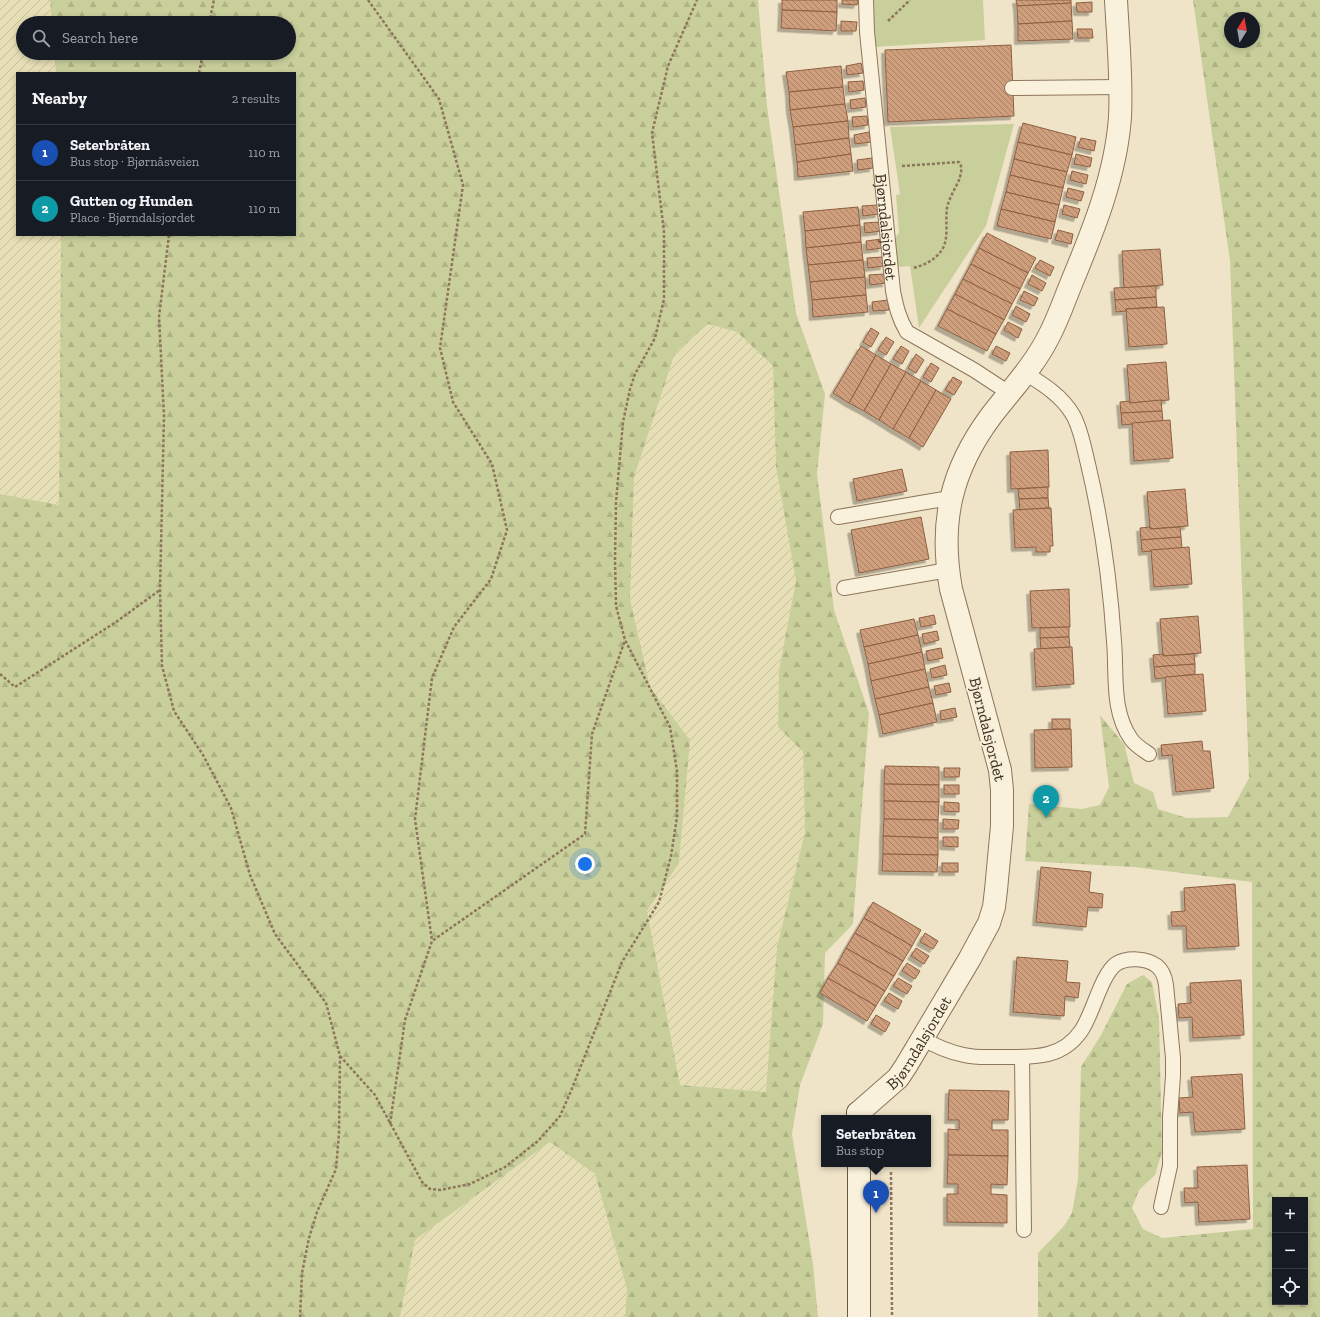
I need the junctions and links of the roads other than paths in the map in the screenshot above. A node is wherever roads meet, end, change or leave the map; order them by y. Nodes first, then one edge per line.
1 (866, 0) edge
2 (1116, 0) edge
3 (1120, 87) junction
4 (1012, 88) dead end
5 (1025, 373) junction
6 (1009, 393) junction
7 (950, 498) junction
8 (838, 516) dead end
9 (948, 570) junction
10 (844, 588) dead end
11 (1149, 754) dead end
12 (922, 1038) junction
13 (1022, 1057) junction
14 (859, 1115) edge
15 (858, 1167) edge
16 (1161, 1207) dead end
17 (1024, 1230) dead end
18 (859, 1317) edge

1 - 6 lane, Bjørndalsjordet
2 - 3 street, Bjørndalsjordet
3 - 4 lane
3 - 5 street, Bjørndalsjordet
5 - 6 street, Bjørndalsjordet
5 - 11 lane
6 - 7 street, Bjørndalsjordet
7 - 8 lane
7 - 9 street, Bjørndalsjordet
9 - 10 lane
9 - 12 street, Bjørndalsjordet
12 - 13 lane
12 - 14 street, Bjørndalsjordet
13 - 16 lane
13 - 17 lane
15 - 18 street

